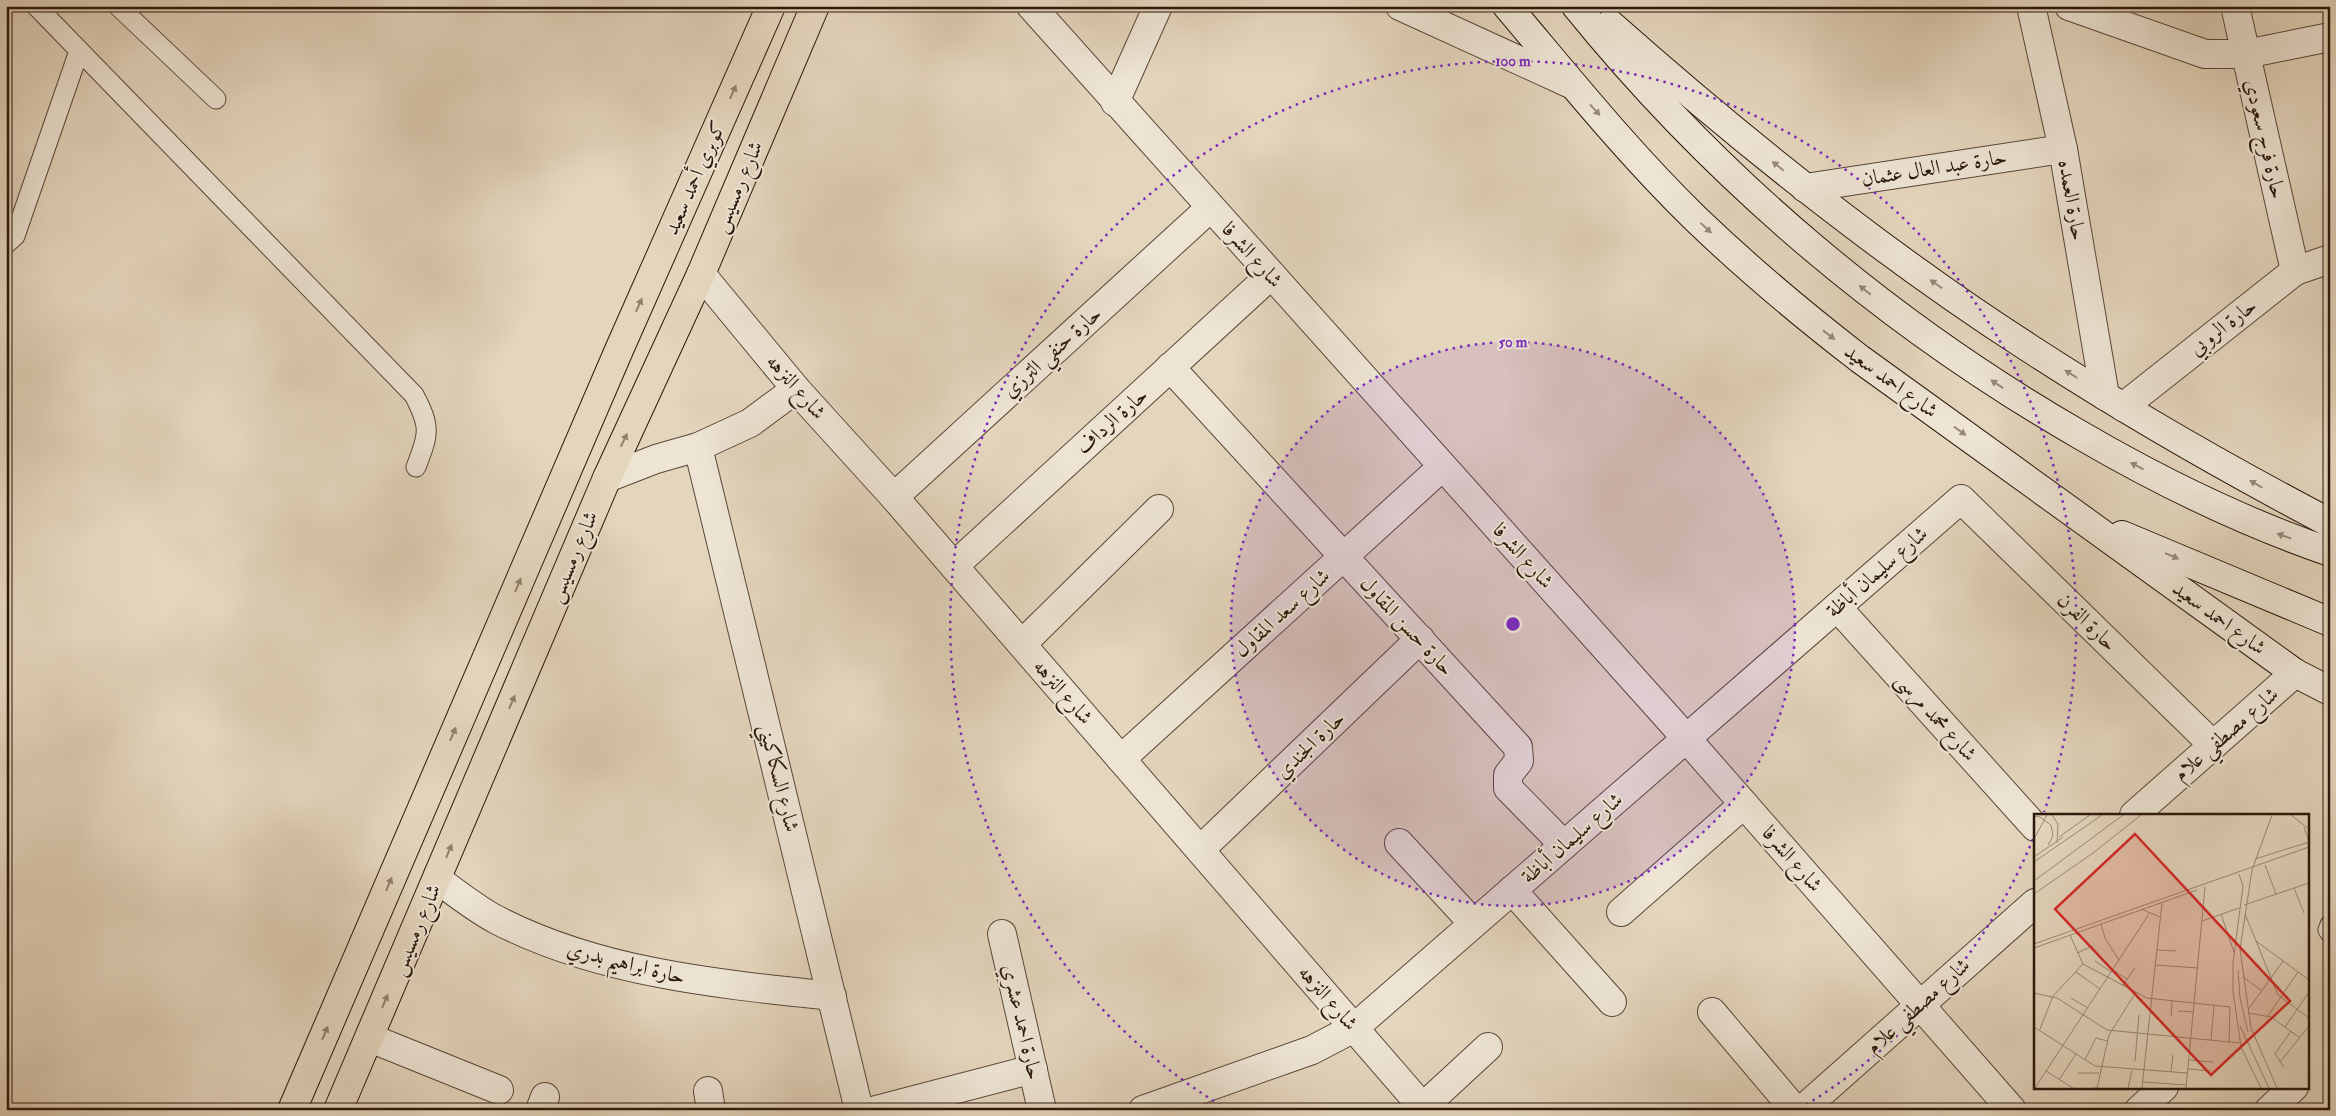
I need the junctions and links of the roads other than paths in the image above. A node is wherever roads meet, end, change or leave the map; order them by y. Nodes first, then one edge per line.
1 (36, 6) edge
2 (118, 6) edge
3 (771, 6) edge
4 (815, 6) edge
5 (1030, 6) edge
6 (1158, 6) edge
7 (1400, 6) edge
8 (1507, 6) edge
9 (1576, 6) edge
10 (1590, 6) edge
11 (2031, 6) edge
12 (2069, 6) edge
13 (2235, 6) edge
14 (2330, 37) edge
15 (80, 51) junction
16 (2246, 54) junction
17 (1574, 85) junction
18 (216, 99) dead end
19 (1115, 102) junction
20 (2063, 148) junction
21 (1805, 188) junction
22 (1210, 208) junction
23 (6, 244) edge
24 (2330, 259) edge
25 (2295, 271) junction
26 (701, 274) junction
27 (1271, 275) junction
28 (619, 350) joint
29 (1170, 367) junction
30 (796, 388) junction
31 (2114, 401) junction
32 (698, 447) junction
33 (416, 467) dead end
34 (1442, 467) junction
35 (606, 478) junction
36 (894, 497) junction
37 (1961, 499) joint
38 (1159, 508) dead end
39 (2079, 517) junction
40 (2330, 523) edge
41 (2330, 552) edge
42 (1343, 556) junction
43 (954, 566) junction
44 (1837, 607) junction
45 (2330, 622) edge
46 (1420, 639) junction
47 (1022, 644) junction
48 (2295, 673) junction
49 (2330, 692) edge
50 (1686, 738) junction
51 (2213, 745) junction
52 (1121, 759) junction
53 (1744, 804) junction
54 (2135, 814) edge
55 (2034, 826) edge
56 (1399, 842) dead end
57 (1564, 845) junction
58 (1200, 850) junction
59 (437, 879) junction
60 (1512, 890) junction
61 (2034, 904) edge
62 (1621, 912) dead end
63 (1473, 924) junction
64 (2330, 926) edge
65 (2330, 933) edge
66 (1002, 934) dead end
67 (832, 996) junction
68 (1612, 1002) dead end
69 (1920, 1004) junction
70 (1712, 1012) dead end
71 (1354, 1028) junction
72 (370, 1038) junction
73 (1488, 1047) dead end
74 (314, 1059) junction
75 (1033, 1069) junction
76 (352, 1077) junction
77 (2163, 1088) edge
78 (2293, 1088) edge
79 (499, 1090) dead end
80 (1195, 1101) edge
81 (1424, 1109) edge
82 (292, 1110) edge
83 (338, 1110) edge
84 (859, 1110) edge
85 (876, 1110) edge
86 (1042, 1110) edge
87 (1143, 1110) edge
88 (1795, 1110) edge
89 (1802, 1110) edge
90 (2012, 1110) edge
91 (2139, 1110) edge
92 (2269, 1110) edge

1 - 15 lane
2 - 18 lane
28 -> 3 main road, كوبري أحمد سعيد
4 - 26 main road, شارع رمسيس
5 - 19 street, شارع الشرفا
6 - 19 street
7 - 17 street
8 - 17 street, شارع احمد سعيد
41 -> 9 street
21 -> 10 street
11 - 20 street, حارة العمده
12 - 16 street
13 - 16 street, حارة فرج سعودي
14 - 16 street
15 - 23 lane
15 - 33 lane
16 - 25 street, حارة فرج سعودي
17 -> 39 street, شارع احمد سعيد
19 - 22 street, شارع الشرفا
20 - 21 street, حارة عبد العال عثمان
20 - 31 street, حارة العمده
31 -> 21 street
22 - 27 street, شارع الشرفا
22 - 36 street, حارة حنفي الترزي
24 - 25 street, حارة الروبي
25 - 31 street, حارة الروبي
26 - 30 street, شارع النزهه
35 -> 26 main road, شارع رمسيس
27 - 29 street, حارة الرداف
27 - 34 street, شارع الشرفا
74 -> 28 main road, شارع رمسيس
29 - 42 street, حارة حسن المقاول
29 - 43 street, حارة الرداف
30 - 32 street
30 - 36 street, شارع النزهه
40 -> 31 street
32 - 35 street
32 - 67 street, شارع السكاكيني
34 - 42 street, شارع سعد المقاول
34 - 50 street, شارع الشرفا
59 -> 35 main road, شارع رمسيس
36 - 43 street, شارع النزهه
37 - 44 street, شارع سليمان أباظة
37 - 51 street, حارة الفرن
38 - 47 street
39 -> 45 street
39 - 48 street, شارع احمد سعيد
42 - 46 street, حارة حسن المقاول
42 - 52 street, شارع سعد المقاول
43 - 47 street, شارع النزهه
44 - 50 street, شارع سليمان أباظة
44 - 55 street, شارع محمد مرسى
46 - 57 street, حارة حسن المقاول
46 - 58 street, حارة الجندي
47 - 52 street, شارع النزهه
48 - 49 street, شارع احمد سعيد
48 - 51 street, شارع مصطفي علام
50 - 53 street, شارع الشرفا
50 - 57 street, شارع سليمان أباظة
51 - 54 street, شارع مصطفي علام
52 - 58 street, شارع النزهه
53 - 62 street
53 - 69 street, شارع الشرفا
56 - 63 street
57 - 60 street, شارع سليمان أباظة
58 - 71 street, شارع النزهه
59 - 67 street, حارة ابراهيم بدري
72 -> 59 main road, شارع رمسيس
60 - 63 street, شارع سليمان أباظة
60 - 68 street
61 - 69 street, شارع مصطفي علام
63 - 71 street, شارع سليمان أباظة
64 - 65 lane
66 - 75 street, حارة احمد عشري
67 - 84 street, شارع السكاكيني
69 - 89 street, شارع مصطفي علام
69 - 90 street, شارع الشرفا
70 - 88 street
71 - 80 street, شارع سليمان أباظة
71 - 81 street, شارع النزهه
72 - 76 main road, شارع رمسيس
72 - 79 street
73 - 81 street
74 - 76 main road
74 - 82 main road, شارع رمسيس
75 - 85 street
75 - 86 street, حارة احمد عشري
76 - 83 main road, شارع رمسيس
77 - 91 street
78 - 92 street
80 - 87 street, شارع سليمان أباظة

